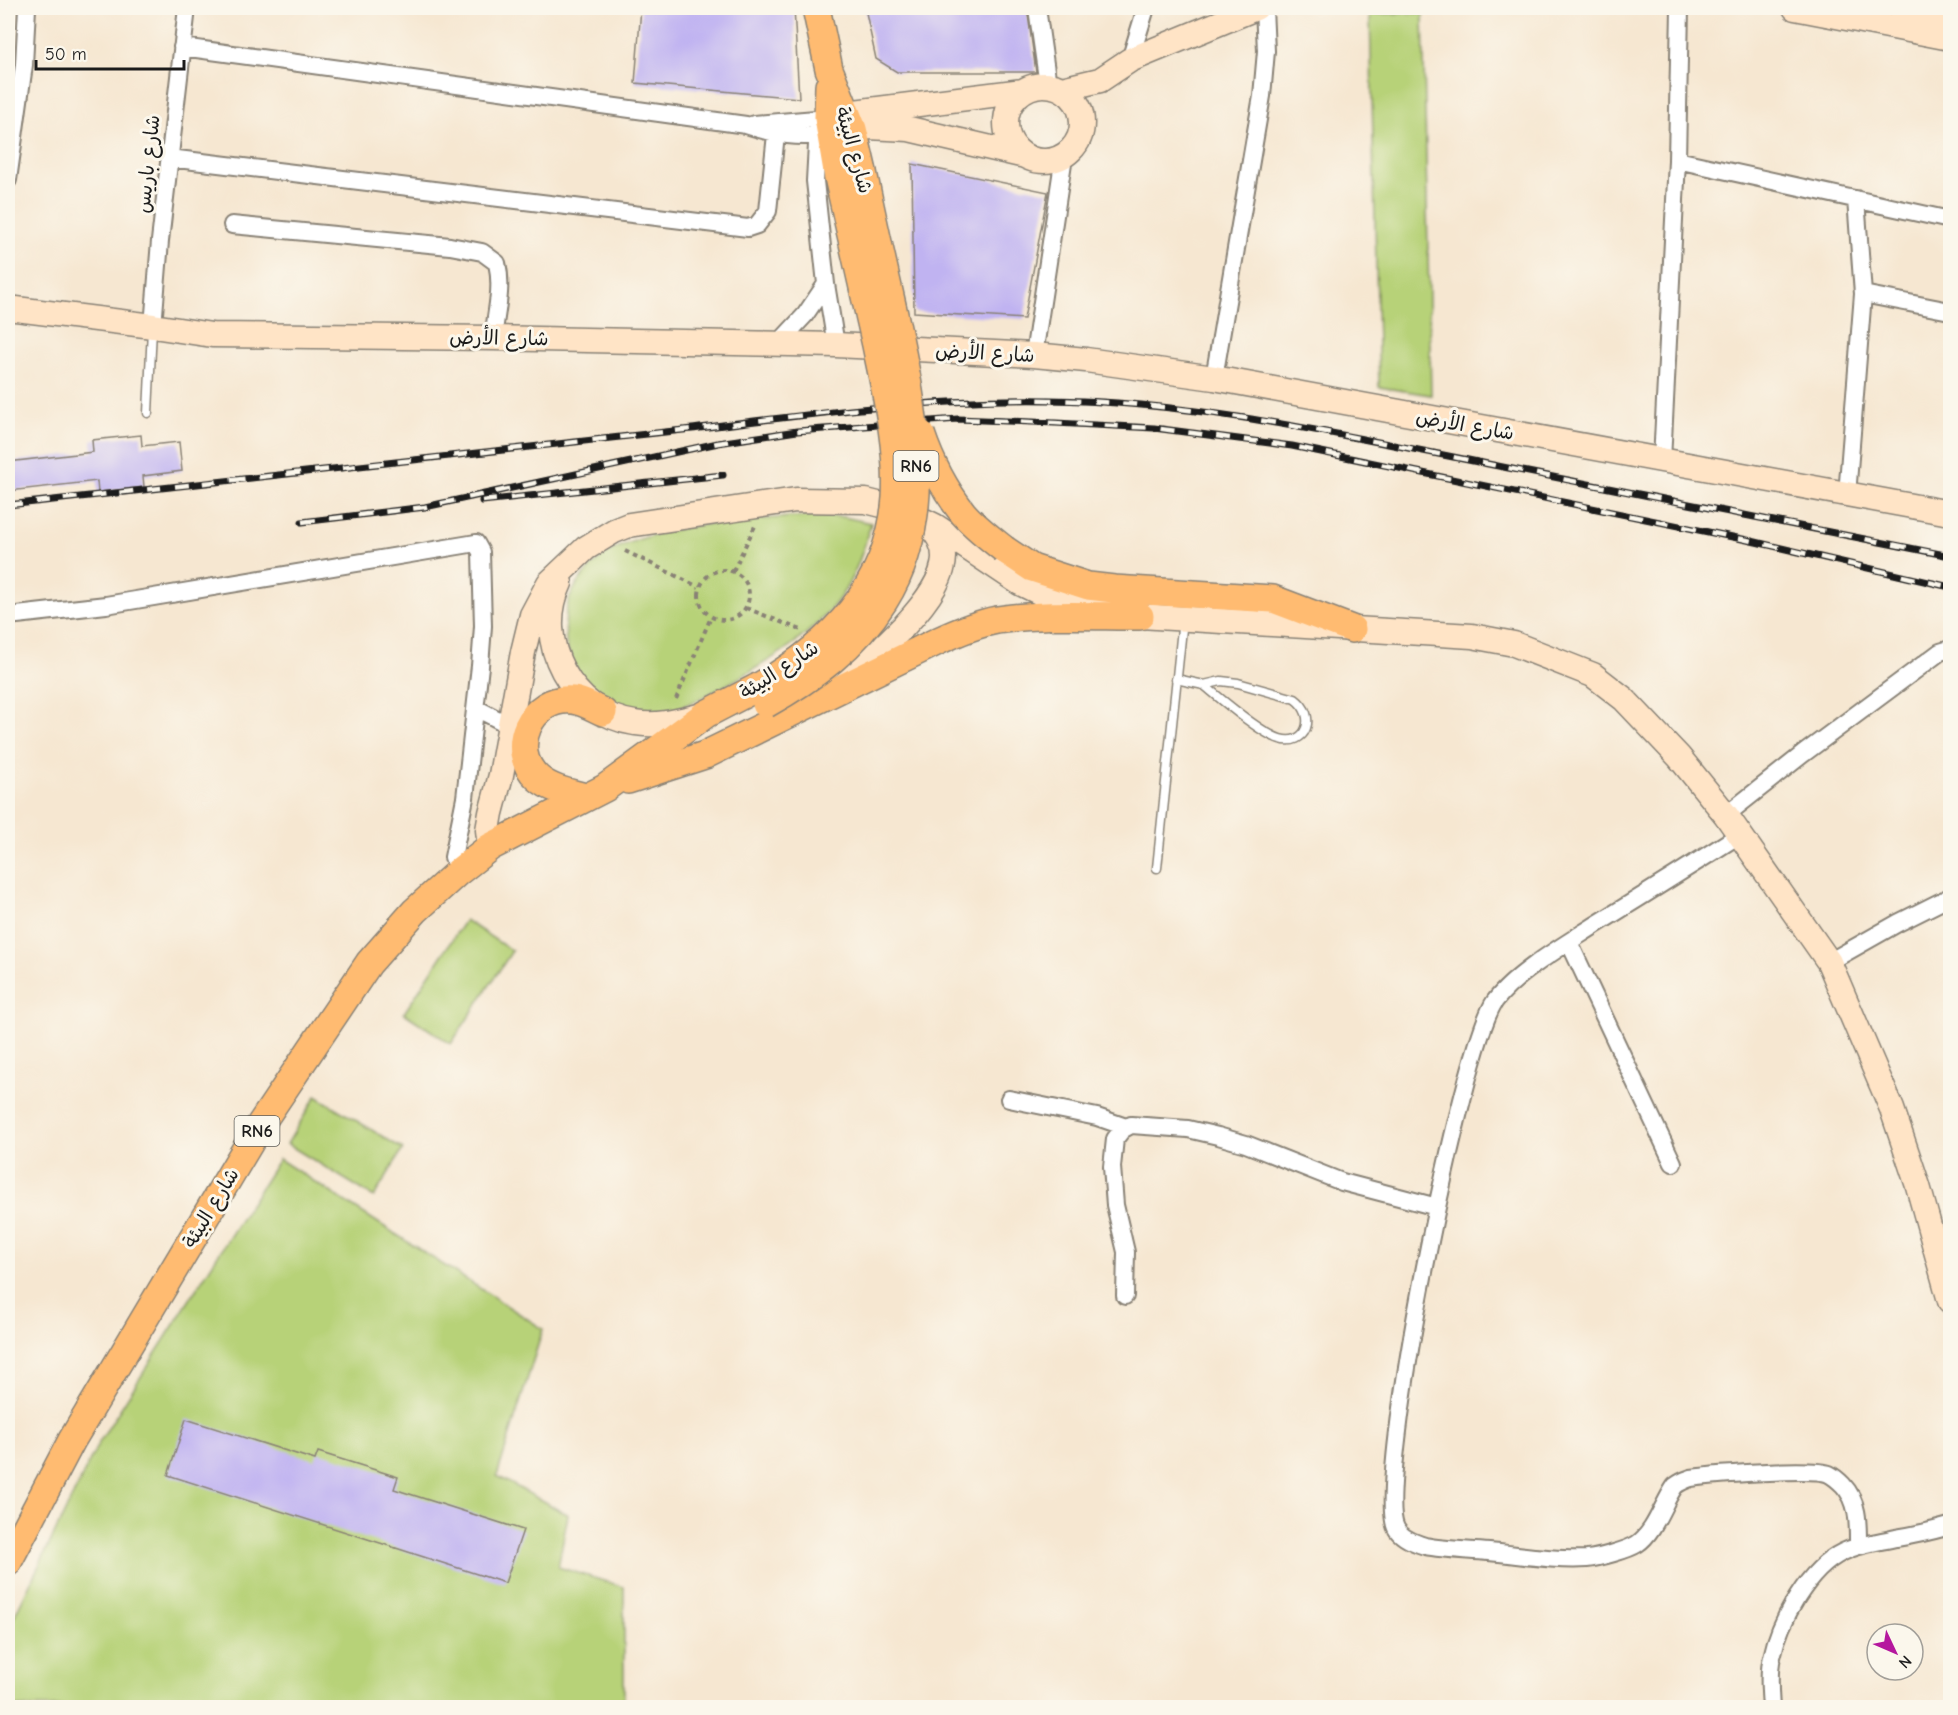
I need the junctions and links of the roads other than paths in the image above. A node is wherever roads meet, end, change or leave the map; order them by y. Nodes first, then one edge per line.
1 (27, 8) edge
2 (187, 8) edge
3 (816, 8) edge
4 (1037, 8) edge
5 (1146, 8) edge
6 (1256, 8) edge
7 (1264, 8) edge
8 (1680, 8) edge
9 (1795, 8) edge
10 (1900, 8) edge
11 (1950, 17) edge
12 (1950, 38) edge
13 (182, 47) junction
14 (1130, 60) junction
15 (1100, 80) junction
16 (1055, 87) junction
17 (1023, 91) junction
18 (1082, 123) junction
19 (746, 125) junction
20 (832, 125) junction
21 (776, 134) junction
22 (1021, 154) junction
23 (1064, 156) junction
24 (170, 158) junction
25 (1677, 160) junction
26 (850, 175) junction
27 (8, 180) edge
28 (1856, 199) junction
29 (1950, 220) edge
30 (232, 225) dead end
31 (826, 284) junction
32 (1863, 294) junction
33 (8, 308) edge
34 (1950, 311) edge
35 (153, 326) junction
36 (493, 338) junction
37 (777, 345) junction
38 (836, 345) junction
39 (1034, 355) junction
40 (1214, 378) junction
41 (912, 408) junction
42 (148, 413) dead end
43 (1662, 461) junction
44 (1847, 495) junction
45 (1950, 513) edge
46 (928, 522) junction
47 (574, 557) junction
48 (8, 616) edge
49 (1140, 616) junction
50 (1183, 619) junction
51 (1352, 629) junction
52 (1950, 649) edge
53 (1176, 679) junction
54 (1204, 685) junction
55 (762, 696) junction
56 (476, 708) junction
57 (603, 712) junction
58 (791, 713) junction
59 (706, 714) junction
60 (517, 729) junction
61 (605, 789) junction
62 (1726, 814) junction
63 (1739, 835) junction
64 (490, 847) junction
65 (1157, 868) dead end
66 (458, 872) junction
67 (1950, 897) edge
68 (1569, 942) junction
69 (1829, 962) junction
70 (1009, 1099) dead end
71 (1126, 1127) junction
72 (1673, 1163) dead end
73 (1437, 1207) junction
74 (1125, 1296) dead end
75 (1950, 1301) edge
76 (1950, 1526) edge
77 (1858, 1546) junction
78 (8, 1562) edge
79 (1771, 1707) edge

1 - 27 street
2 - 13 street, شارع باريس
3 - 20 main road, شارع البيئة / RN6
4 - 16 street
5 - 14 street
6 - 14 main road
7 - 40 street
8 - 25 street
9 - 12 main road
10 - 11 main road
13 - 19 street
13 - 24 street, شارع باريس
14 - 15 main road
15 - 16 main road
15 - 18 main road
16 - 17 main road
16 - 18 main road
17 - 20 main road
17 - 22 main road
18 - 23 main road
19 - 20 street
19 - 21 street
20 - 21 street
20 - 22 main road
20 - 26 main road, شارع البيئة / RN6
20 - 31 street
21 - 24 street
22 - 23 main road
23 - 39 street
24 - 35 street, شارع باريس
25 - 28 street
25 - 43 street
26 - 41 main road, شارع البيئة / RN6, bridge
26 - 55 main road, شارع البيئة / RN6, bridge
28 - 29 street
28 - 32 street
30 - 36 street
31 - 37 street
31 - 38 street
32 - 34 street
32 - 44 street
33 - 35 main road, شارع الأرض
35 - 36 main road, شارع الأرض
35 - 42 lane
36 - 37 main road, شارع الأرض
37 - 38 main road, شارع الأرض
38 - 39 main road, شارع الأرض
39 - 40 main road, شارع الأرض
40 - 43 main road, شارع الأرض
41 - 51 main road, bridge
41 - 55 main road, شارع البيئة / RN6, bridge
43 - 44 main road, شارع الأرض
44 - 45 main road, شارع الأرض
46 - 47 main road
46 - 49 main road
46 - 58 main road
47 - 57 main road
47 - 60 main road
48 - 56 street
49 - 50 main road
49 - 58 main road
50 - 51 main road
50 - 53 lane
51 - 62 main road
52 - 62 street
53 - 54 lane
53 - 65 lane
54 - 54 lane
55 - 59 main road, شارع البيئة / RN6
55 - 61 main road, شارع البيئة / RN6
56 - 60 street
56 - 66 street
57 - 59 main road
57 - 60 main road
58 - 61 main road
59 - 61 main road, شارع البيئة / RN6
60 - 61 main road
60 - 64 main road
61 - 64 main road, شارع البيئة / RN6
62 - 63 main road
63 - 68 street
63 - 69 main road
64 - 66 main road, شارع البيئة / RN6
66 - 78 main road, شارع البيئة / RN6
67 - 69 street
68 - 72 street
68 - 73 street
69 - 75 main road
70 - 71 street
71 - 73 street
71 - 74 street
73 - 77 street
76 - 77 street
77 - 79 street

